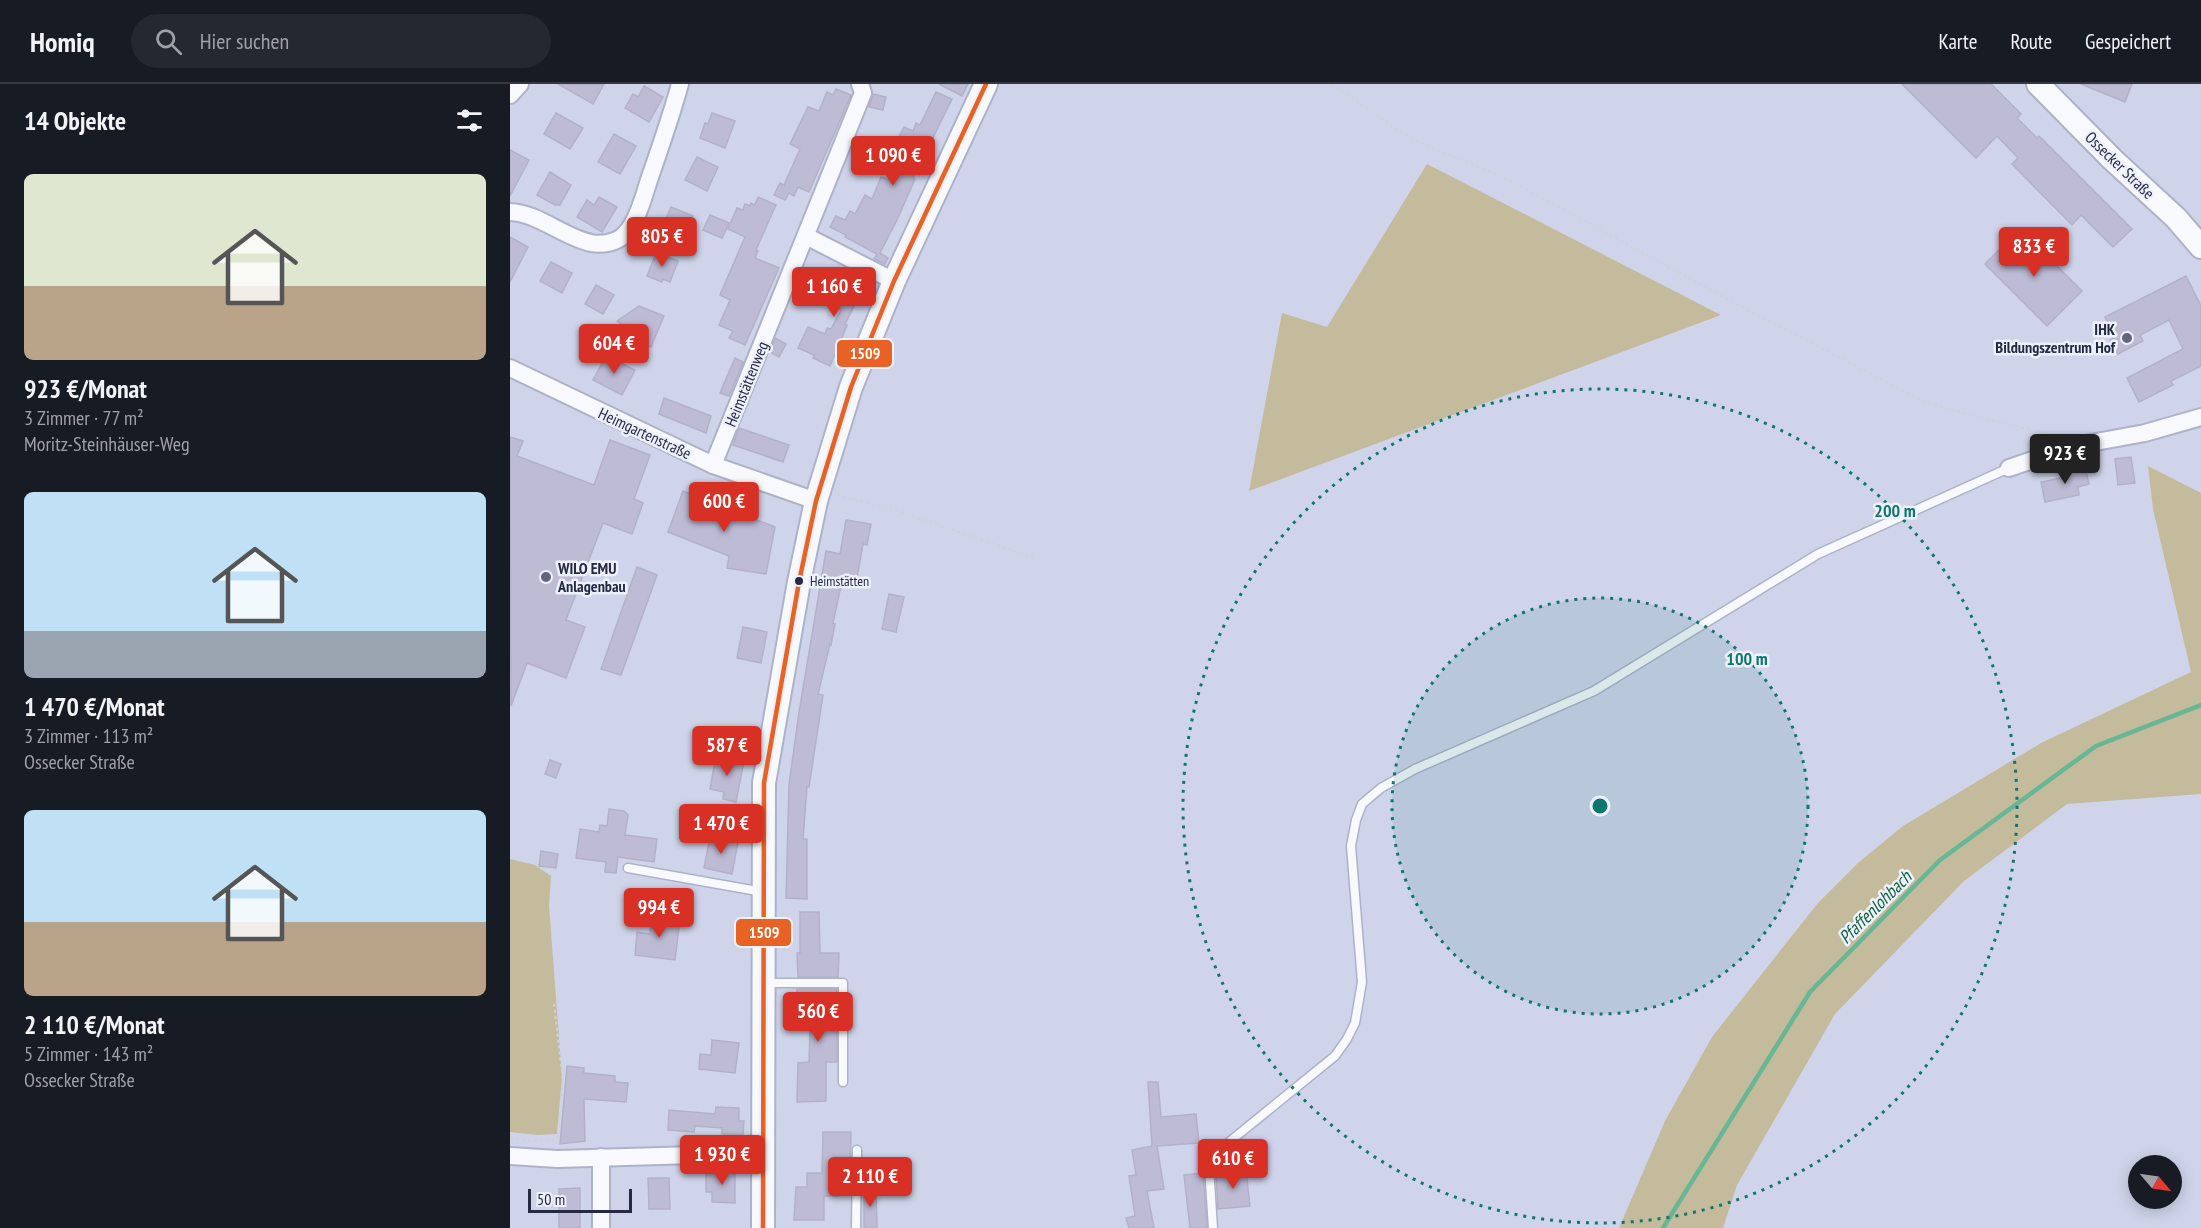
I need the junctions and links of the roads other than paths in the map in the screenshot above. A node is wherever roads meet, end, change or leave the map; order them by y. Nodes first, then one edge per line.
1 (520, 84) edge
2 (680, 84) edge
3 (861, 84) edge
4 (986, 84) edge
5 (2038, 84) edge
6 (510, 95) edge
7 (510, 212) edge
8 (806, 236) junction
9 (2201, 247) edge
10 (894, 281) junction
11 (510, 368) edge
12 (2201, 417) edge
13 (713, 465) junction
14 (2009, 468) joint
15 (816, 501) junction
16 (628, 868) dead end
17 (764, 892) junction
18 (764, 983) junction
19 (843, 1082) dead end
20 (857, 1150) dead end
21 (764, 1153) junction
22 (510, 1156) edge
23 (602, 1157) junction
24 (601, 1228) edge
25 (763, 1228) edge
26 (856, 1228) edge
27 (1213, 1228) edge

1 - 6 street
2 - 7 street
3 - 8 street, Heimstättenweg
4 - 10 street
5 - 9 street, Ossecker Straße
8 - 10 street
8 - 13 street, Heimstättenweg
10 - 15 street
11 - 13 street, Heimgartenstraße
12 - 14 street
13 - 15 street, Heimgartenstraße
14 - 27 lane
15 - 17 street
16 - 17 lane
17 - 18 street
18 - 19 lane
18 - 21 street
20 - 26 lane
21 - 23 street
21 - 25 street
22 - 23 street
23 - 24 street

